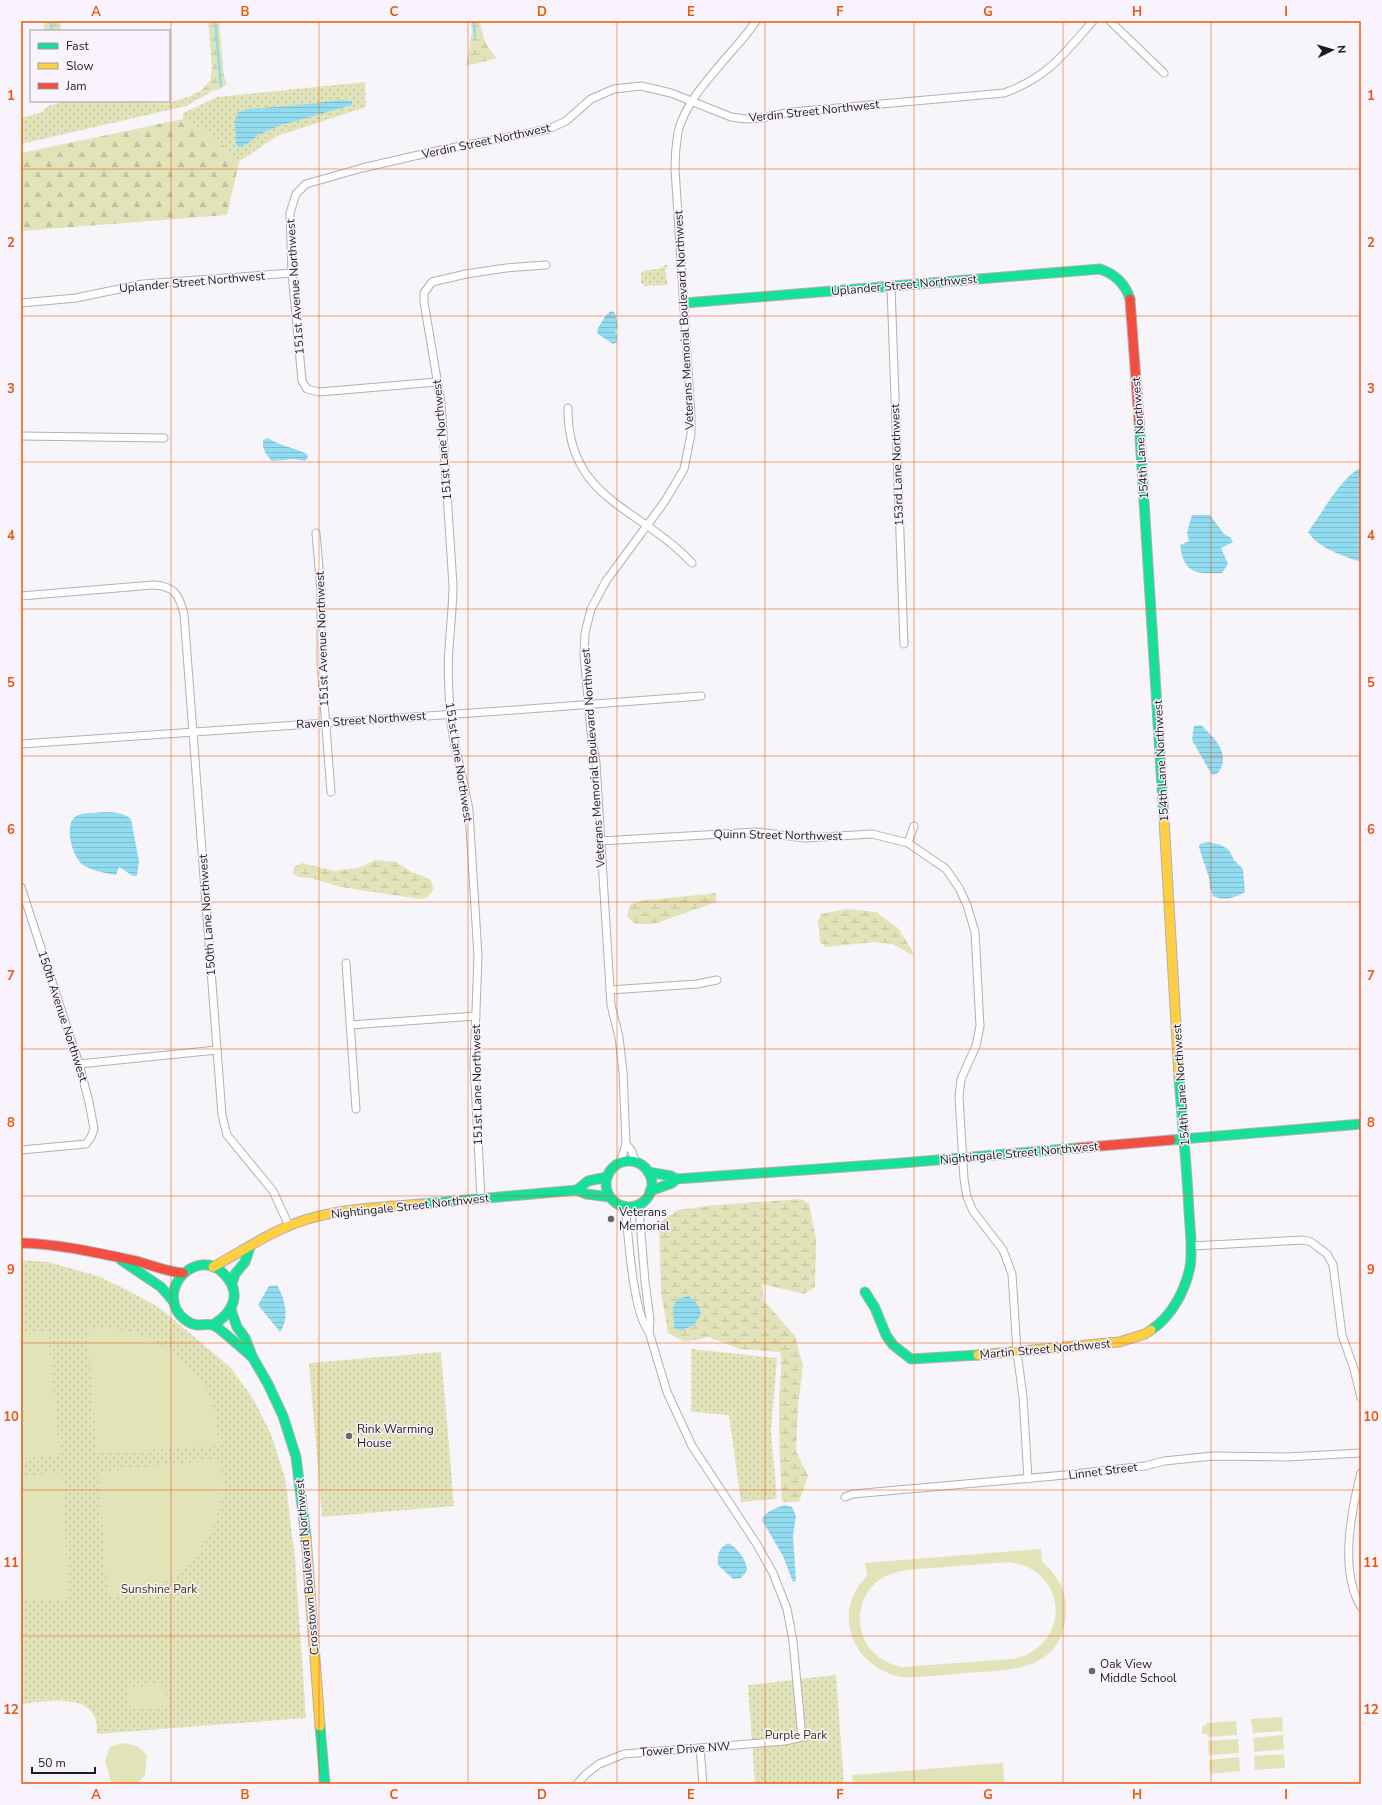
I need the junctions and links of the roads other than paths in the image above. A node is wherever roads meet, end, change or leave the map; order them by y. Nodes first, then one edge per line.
1 (756, 21) edge
2 (1093, 21) edge
3 (1110, 21) edge
4 (1164, 73) dead end
5 (692, 101) junction
6 (296, 194) joint
7 (546, 265) dead end
8 (292, 273) junction
9 (1120, 280) joint
10 (891, 287) junction
11 (21, 303) edge
12 (685, 304) junction
13 (438, 382) junction
14 (568, 408) dead end
15 (21, 436) edge
16 (164, 438) dead end
17 (647, 524) junction
18 (316, 533) dead end
19 (692, 563) dead end
20 (21, 596) edge
21 (904, 644) dead end
22 (701, 696) dead end
23 (588, 704) junction
24 (450, 713) junction
25 (324, 723) junction
26 (193, 731) junction
27 (21, 744) edge
28 (331, 792) dead end
29 (914, 826) dead end
30 (600, 840) junction
31 (908, 843) junction
32 (21, 887) edge
33 (346, 963) dead end
34 (717, 980) dead end
35 (610, 990) junction
36 (476, 1016) junction
37 (350, 1025) junction
38 (217, 1050) junction
39 (79, 1064) junction
40 (356, 1109) dead end
41 (1361, 1124) edge
42 (1185, 1139) junction
43 (626, 1144) junction
44 (21, 1150) edge
45 (963, 1157) junction
46 (636, 1162) junction
47 (620, 1163) junction
48 (648, 1172) junction
49 (607, 1177) junction
50 (676, 1179) junction
51 (577, 1190) junction
52 (650, 1191) junction
53 (610, 1197) junction
54 (481, 1198) junction
55 (641, 1203) junction
56 (623, 1206) junction
57 (289, 1226) junction
58 (21, 1243) edge
59 (1191, 1246) junction
60 (250, 1247) junction
61 (119, 1259) junction
62 (213, 1267) junction
63 (183, 1273) junction
64 (232, 1284) junction
65 (864, 1292) dead end
66 (174, 1302) junction
67 (231, 1310) junction
68 (213, 1325) junction
69 (649, 1332) junction
70 (1017, 1352) junction
71 (254, 1358) junction
72 (1361, 1398) edge
73 (1361, 1453) edge
74 (1361, 1473) edge
75 (1028, 1479) junction
76 (845, 1497) dead end
77 (1361, 1607) edge
78 (700, 1748) junction
79 (325, 1784) edge
80 (577, 1784) edge
81 (703, 1784) edge

1 - 5 street, Veterans Memorial Boulevard Northwest
2 - 5 street, Verdin Street Northwest
3 - 4 street
5 - 6 street, Verdin Street Northwest
5 - 12 street, Veterans Memorial Boulevard Northwest
6 - 8 street, 151st Avenue Northwest
7 - 13 street, 151st Lane Northwest
8 - 11 street, Uplander Street Northwest
8 - 13 street, 151st Avenue Northwest
9 - 10 street, Uplander Street Northwest
9 - 42 street, 154th Lane Northwest
10 - 12 street, Uplander Street Northwest
10 - 21 street, 153rd Lane Northwest
12 - 17 street, Veterans Memorial Boulevard Northwest
13 - 24 street, 151st Lane Northwest
14 - 17 street
15 - 16 street
17 - 19 street
17 - 23 street, Veterans Memorial Boulevard Northwest
18 - 25 street, 151st Avenue Northwest
20 - 26 street, 150th Lane Northwest
22 - 23 street, Raven Street Northwest
23 - 24 street, Raven Street Northwest
23 - 30 street, Veterans Memorial Boulevard Northwest
24 - 25 street, Raven Street Northwest
24 - 36 street, 151st Lane Northwest
25 - 26 street, Raven Street Northwest
25 - 28 street, 151st Avenue Northwest
26 - 27 street, Raven Street Northwest
26 - 38 street, 150th Lane Northwest
29 - 31 street
30 - 31 street, Quinn Street Northwest
30 - 35 street, Veterans Memorial Boulevard Northwest
31 - 45 street
32 - 39 street, 150th Avenue Northwest
33 - 37 street
34 - 35 street
35 - 43 street, Veterans Memorial Boulevard Northwest
36 - 37 street
36 - 54 street, 151st Lane Northwest
37 - 40 street
38 - 39 street
38 - 57 street, 150th Lane Northwest
39 - 44 street, 150th Avenue Northwest
41 - 42 street, Nightingale Street Northwest
42 - 45 street, Nightingale Street Northwest
42 - 59 street, 154th Lane Northwest
43 - 46 street
43 - 47 street, Veterans Memorial Boulevard Northwest
45 - 50 street, Nightingale Street Northwest
45 - 70 street
46 - 47 street
46 - 48 street, Nightingale Street Northwest
47 - 49 street
48 - 50 street, Nightingale Street Northwest
48 - 52 street
49 - 51 street, Nightingale Street Northwest
49 - 53 street
50 - 52 street, Nightingale Street Northwest
51 - 53 street, Nightingale Street Northwest
51 - 54 street, Nightingale Street Northwest
52 - 55 street
53 - 56 street
54 - 57 street, Nightingale Street Northwest
55 - 56 street
55 - 69 street
56 - 69 street
57 - 60 street, Nightingale Street Northwest
58 - 61 street
59 - 70 street, Martin Street Northwest
59 - 72 street
60 - 62 street, Nightingale Street Northwest
60 - 64 street
61 - 63 street
61 - 66 street
62 - 63 street
62 - 64 street
63 - 66 street
64 - 67 street, Crosstown Boulevard Northwest
65 - 70 street, Martin Street Northwest
66 - 68 street
67 - 68 street
67 - 71 street, Crosstown Boulevard Northwest
68 - 71 street, Crosstown Boulevard Northwest
69 - 78 street, Tower Drive NW
70 - 75 street
71 - 79 street, Crosstown Boulevard Northwest
73 - 75 street, Linnet Street
74 - 77 street
75 - 76 street, Linnet Street
78 - 80 street, Tower Drive NW
78 - 81 street

